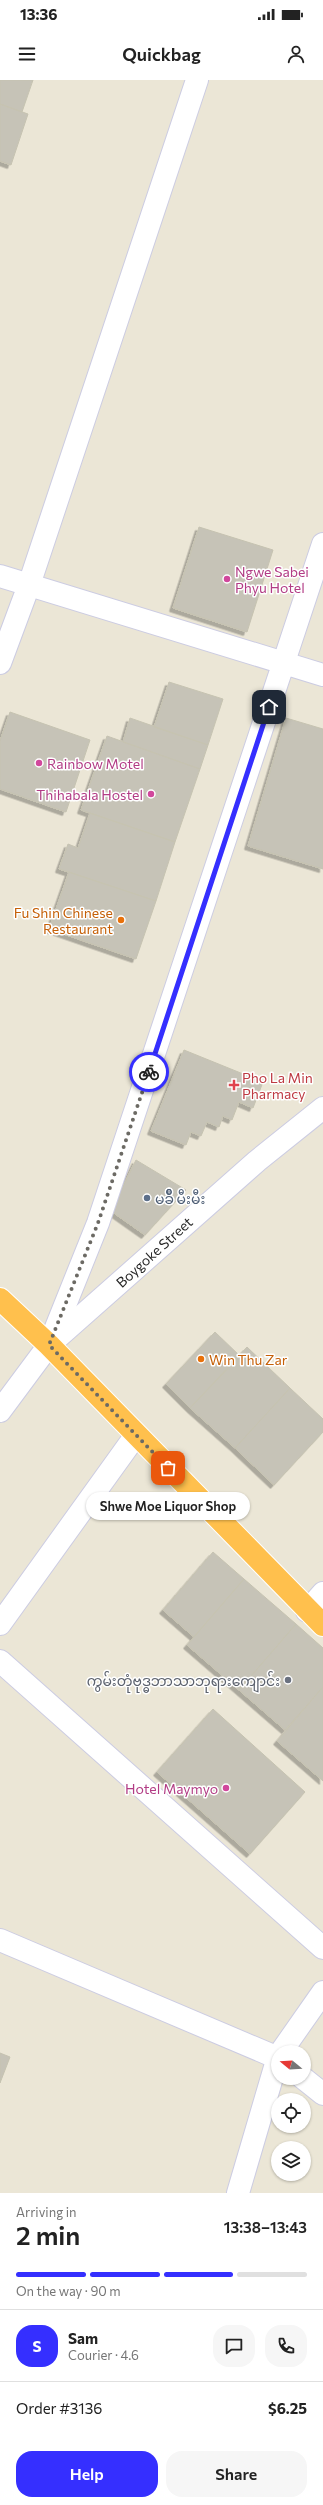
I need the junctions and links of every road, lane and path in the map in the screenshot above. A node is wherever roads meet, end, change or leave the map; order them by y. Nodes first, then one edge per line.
1 (197, 80) edge
2 (323, 544) edge
3 (0, 576) edge
4 (29, 585) junction
5 (0, 663) edge
6 (284, 663) junction
7 (323, 675) edge
8 (323, 1108) edge
9 (0, 1299) edge
10 (49, 1345) junction
11 (0, 1411) edge
12 (136, 1435) junction
13 (323, 1593) edge
14 (307, 1611) junction
15 (0, 1624) edge
16 (323, 1625) edge
17 (0, 1660) edge
18 (0, 1940) edge
19 (323, 1948) edge
20 (323, 1992) edge
21 (286, 2045) edge
22 (271, 2054) edge
23 (271, 2081) edge
24 (311, 2084) edge
25 (323, 2094) edge
26 (238, 2193) edge

1 - 4 street
2 - 6 street
3 - 4 street
4 - 5 street
4 - 6 street
6 - 7 street
6 - 10 street
8 - 10 street, Boygoke Street
9 - 10 highway
10 - 11 street, Boygoke Street
10 - 12 highway
12 - 14 highway
12 - 15 street
13 - 14 street
14 - 16 highway
17 - 19 street
18 - 22 street
20 - 21 street
23 - 26 street
24 - 25 street

